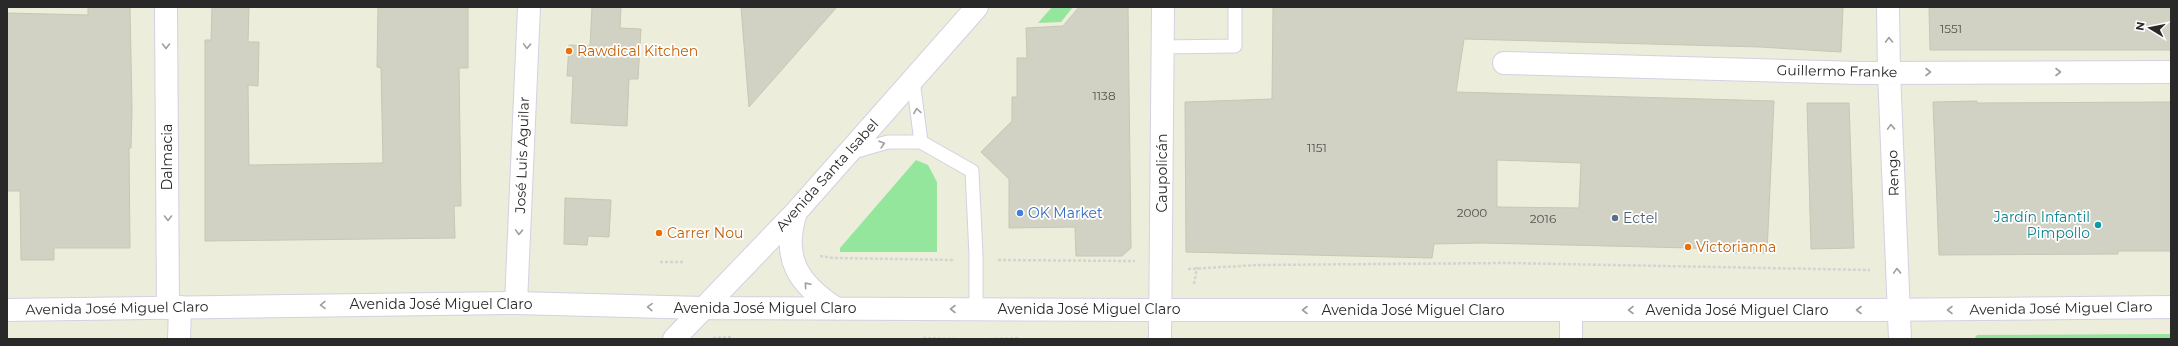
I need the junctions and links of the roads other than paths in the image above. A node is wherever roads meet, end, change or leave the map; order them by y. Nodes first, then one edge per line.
1 (166, 7) edge
2 (529, 7) edge
3 (977, 7) edge
4 (1163, 7) edge
5 (1235, 7) edge
6 (1888, 7) edge
7 (1163, 47) junction
8 (1504, 62) dead end
9 (1889, 72) junction
10 (2171, 72) edge
11 (912, 80) junction
12 (922, 142) junction
13 (844, 155) junction
14 (796, 212) junction
15 (516, 303) junction
16 (2171, 307) edge
17 (174, 308) junction
18 (703, 308) junction
19 (837, 309) junction
20 (976, 309) junction
21 (7, 310) edge
22 (1160, 310) junction
23 (1571, 310) junction
24 (1898, 310) junction
25 (179, 339) edge
26 (674, 339) edge
27 (1160, 339) edge
28 (1572, 339) edge
29 (1900, 339) edge

1 -> 17 street, Dalmacia
2 -> 15 street, José Luis Aguilar
3 - 11 street, Avenida Santa Isabel
4 - 7 street, Caupolicán
5 - 7 lane
9 -> 6 street, Rengo
7 - 22 street, Caupolicán
8 - 9 street, Guillermo Franke
9 -> 10 street, Guillermo Franke
24 -> 9 street, Rengo
12 -> 11 lane
11 - 13 street, Avenida Santa Isabel
13 -> 12 lane
12 - 20 lane
13 - 14 street, Avenida Santa Isabel
14 - 18 street, Avenida Santa Isabel
19 -> 14 street
15 -> 17 street, Avenida José Miguel Claro
18 -> 15 street, Avenida José Miguel Claro
16 -> 24 street, Avenida José Miguel Claro
17 - 21 street, Avenida José Miguel Claro
17 - 25 street, Dalmacia
18 - 19 street, Avenida José Miguel Claro
18 - 26 street, Avenida Santa Isabel
20 -> 19 street, Avenida José Miguel Claro
20 - 22 street, Avenida José Miguel Claro
23 -> 22 street, Avenida José Miguel Claro
22 - 27 street, Caupolicán
24 -> 23 street, Avenida José Miguel Claro
23 - 28 street
24 - 29 street, Rengo

